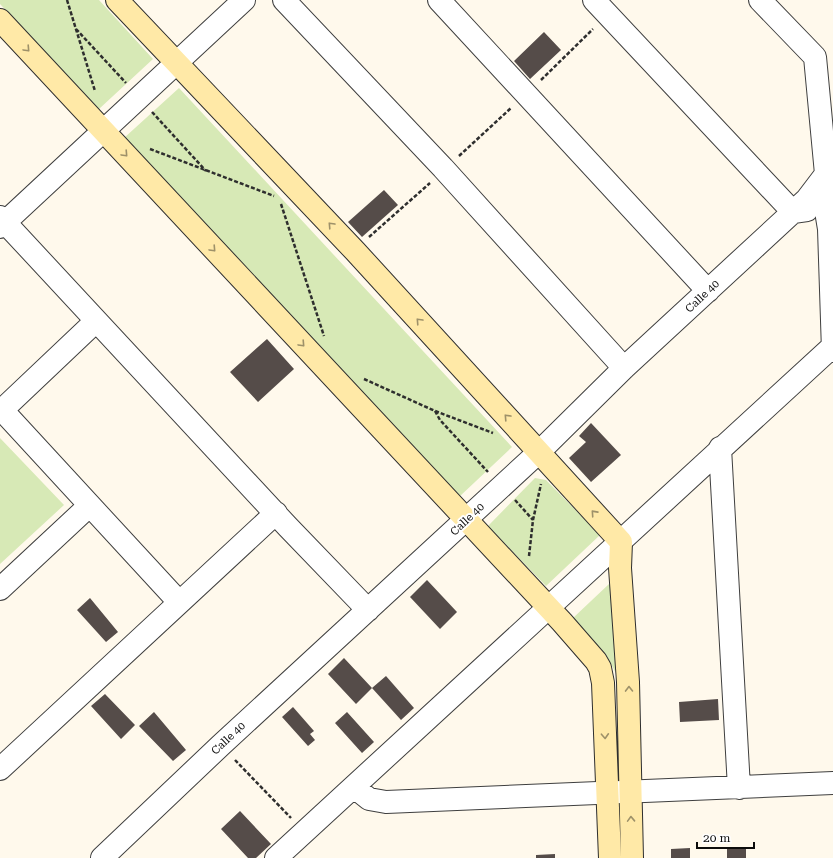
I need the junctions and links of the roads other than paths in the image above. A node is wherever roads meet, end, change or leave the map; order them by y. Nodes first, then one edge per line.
1 (117, 0) edge
2 (244, 0) edge
3 (284, 0) edge
4 (439, 0) edge
5 (594, 0) edge
6 (760, 0) edge
7 (0, 20) edge
8 (178, 63) junction
9 (827, 72) edge
10 (104, 132) junction
11 (826, 174) junction
12 (793, 212) junction
13 (827, 217) junction
14 (2, 222) edge
15 (708, 291) junction
16 (96, 320) junction
17 (833, 346) edge
18 (833, 351) edge
19 (624, 368) junction
20 (1, 411) edge
21 (720, 448) junction
22 (539, 452) junction
23 (89, 506) junction
24 (276, 513) junction
25 (466, 520) junction
26 (620, 542) junction
27 (0, 589) edge
28 (179, 602) junction
29 (549, 608) junction
30 (368, 610) junction
31 (1, 764) edge
32 (833, 783) edge
33 (354, 787) junction
34 (739, 788) junction
35 (608, 793) junction
36 (630, 793) junction
37 (102, 858) edge
38 (276, 858) edge
39 (610, 858) edge
40 (632, 858) edge

1 - 8 street
2 - 8 street
3 - 19 street
4 - 15 street
5 - 12 street
6 - 9 street
7 -> 10 street
8 - 10 street
22 -> 8 street
9 - 11 street
10 - 14 street
10 -> 25 street
11 - 12 street, Calle 40
11 - 13 street
12 - 13 street
12 - 15 street, Calle 40
13 - 17 street
14 - 16 street
15 - 19 street, Calle 40
16 - 20 street
16 - 24 street
17 - 18 street
17 - 21 street
19 - 22 street, Calle 40
20 - 23 street
21 - 26 street
21 - 34 street
22 - 25 street, Calle 40
26 -> 22 street
23 - 27 street
23 - 28 street
24 - 28 street
24 - 30 street
25 - 29 street
25 - 30 street, Calle 40
26 - 29 street
36 -> 26 street
28 - 31 street
29 - 33 street
29 -> 35 street
30 - 37 street, Calle 40
32 - 34 street
33 - 35 street
33 - 38 street
34 - 36 street
35 - 36 street
35 - 39 street
40 -> 36 street

